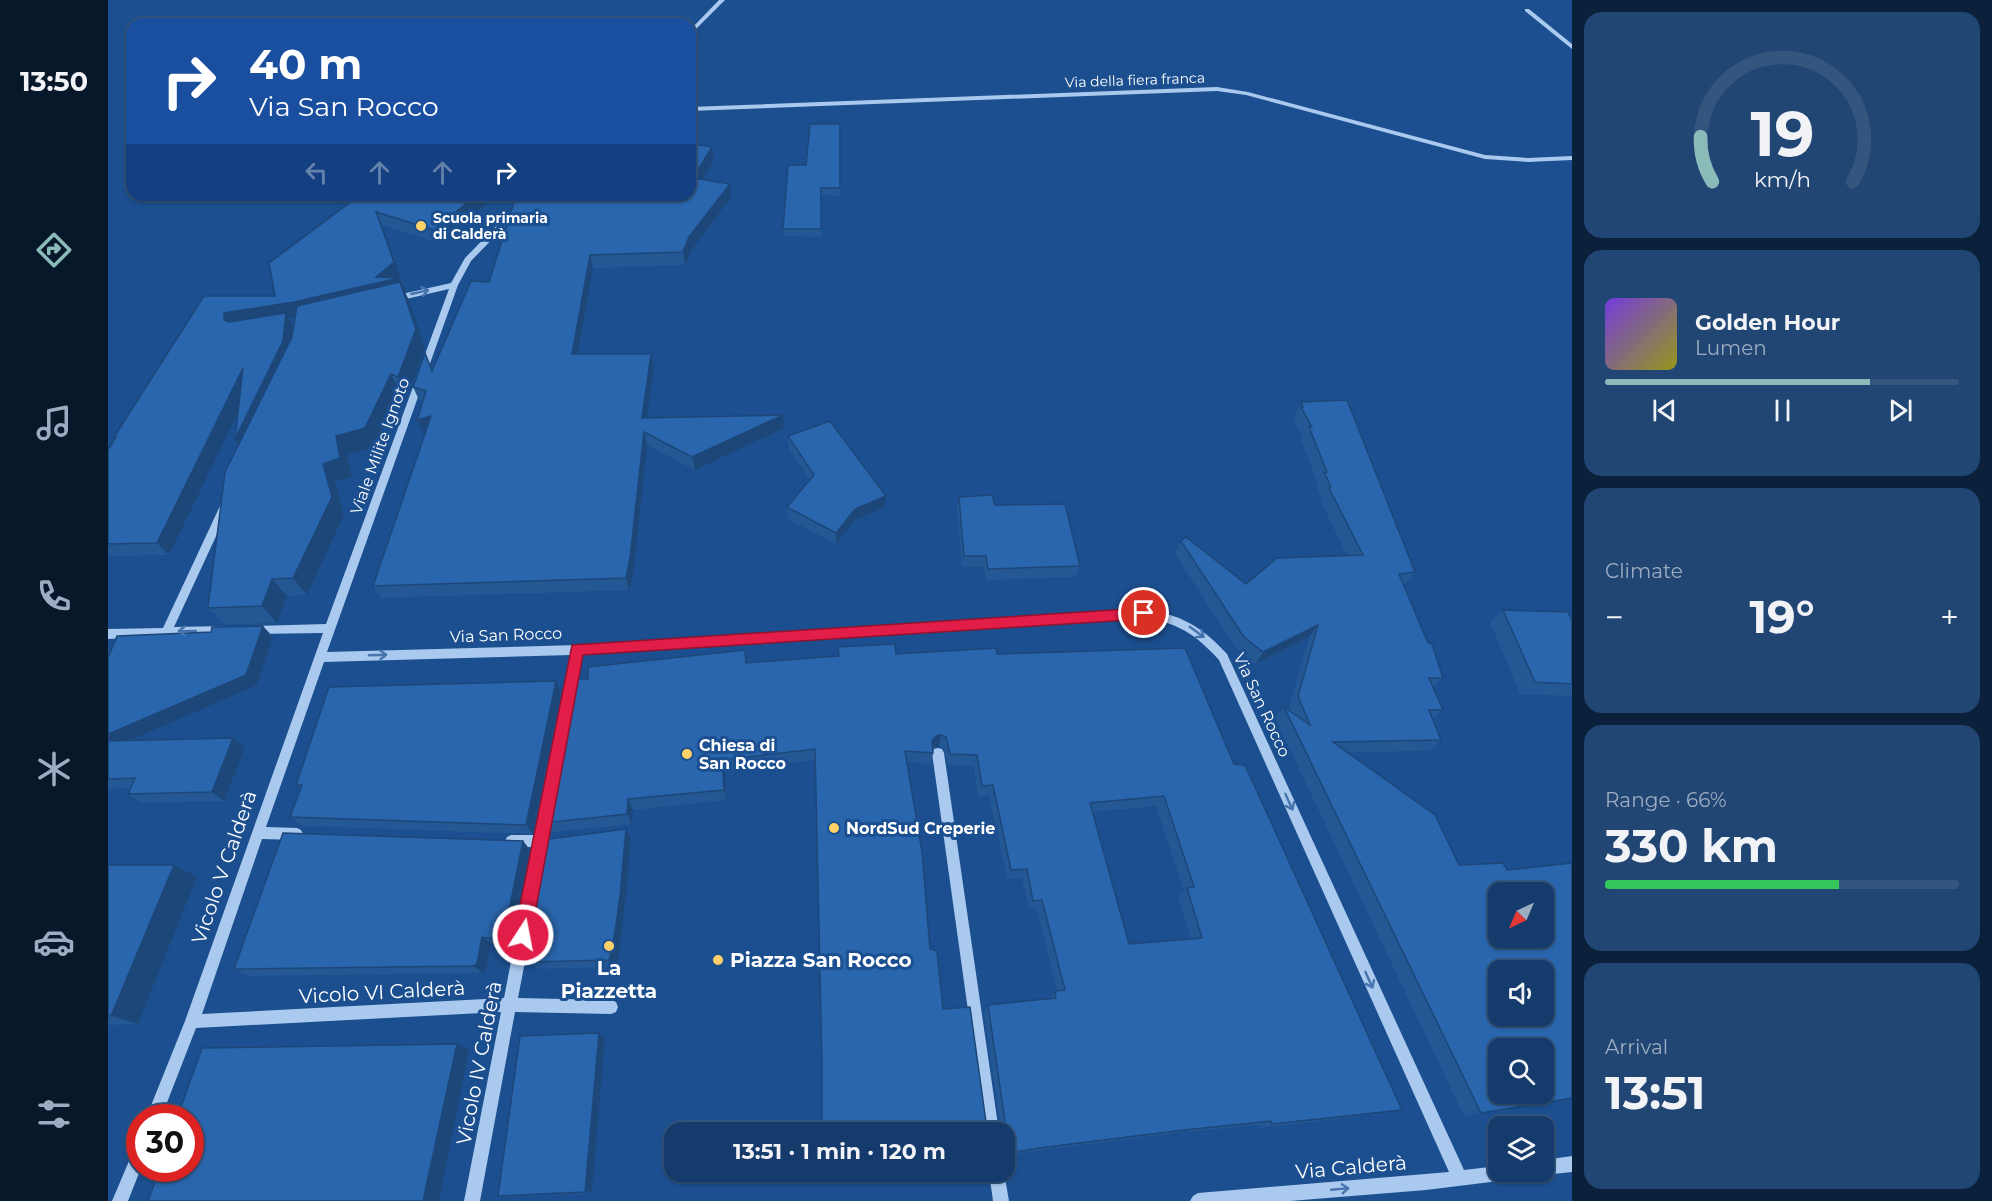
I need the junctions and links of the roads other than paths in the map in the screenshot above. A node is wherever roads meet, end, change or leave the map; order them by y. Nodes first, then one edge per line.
1 (722, 0) edge
2 (1527, 10) dead end
3 (696, 27) edge
4 (1572, 47) edge
5 (696, 109) edge
6 (1572, 158) edge
7 (525, 201) edge
8 (454, 285) junction
9 (388, 300) edge
10 (231, 494) edge
11 (330, 628) junction
12 (166, 632) junction
13 (108, 634) edge
14 (577, 650) junction
15 (320, 657) junction
16 (938, 753) edge
17 (258, 832) junction
18 (305, 834) edge
19 (561, 839) edge
20 (493, 840) edge
21 (540, 842) junction
22 (534, 877) edge
23 (527, 912) edge
24 (510, 1005) junction
25 (611, 1007) dead end
26 (192, 1021) junction
27 (159, 1104) edge
28 (991, 1122) edge
29 (1572, 1164) edge
30 (1554, 1166) edge
31 (1488, 1174) edge
32 (1459, 1177) junction
33 (128, 1182) edge
34 (998, 1182) edge
35 (120, 1201) edge
36 (472, 1201) edge
37 (1001, 1201) edge
38 (1198, 1201) edge

1 - 3 street
2 - 4 street
5 - 6 street, Via della fiera franca
7 - 8 street, Viale Milite Ignoto
9 -> 8 street
8 - 11 street, Viale Milite Ignoto
10 - 12 street
11 -> 12 street
11 - 15 street, Vicolo V Calderà
12 - 13 street
15 -> 14 street, Via San Rocco
14 - 21 street
14 -> 32 street, Via San Rocco
15 - 17 street, Vicolo V Calderà
16 - 28 street
17 - 18 street
17 - 26 street, Vicolo V Calderà
19 - 21 street
20 - 21 street
21 - 22 street
23 - 24 street, Vicolo IV Calderà
24 - 25 street, Vicolo VI Calderà
24 - 26 street, Vicolo VI Calderà
24 - 36 street, Vicolo IV Calderà
26 - 27 street, Vicolo V Calderà
29 - 30 street
31 - 32 street, Via Calderà
38 -> 32 street, Via Calderà
33 - 35 street
34 - 37 street

